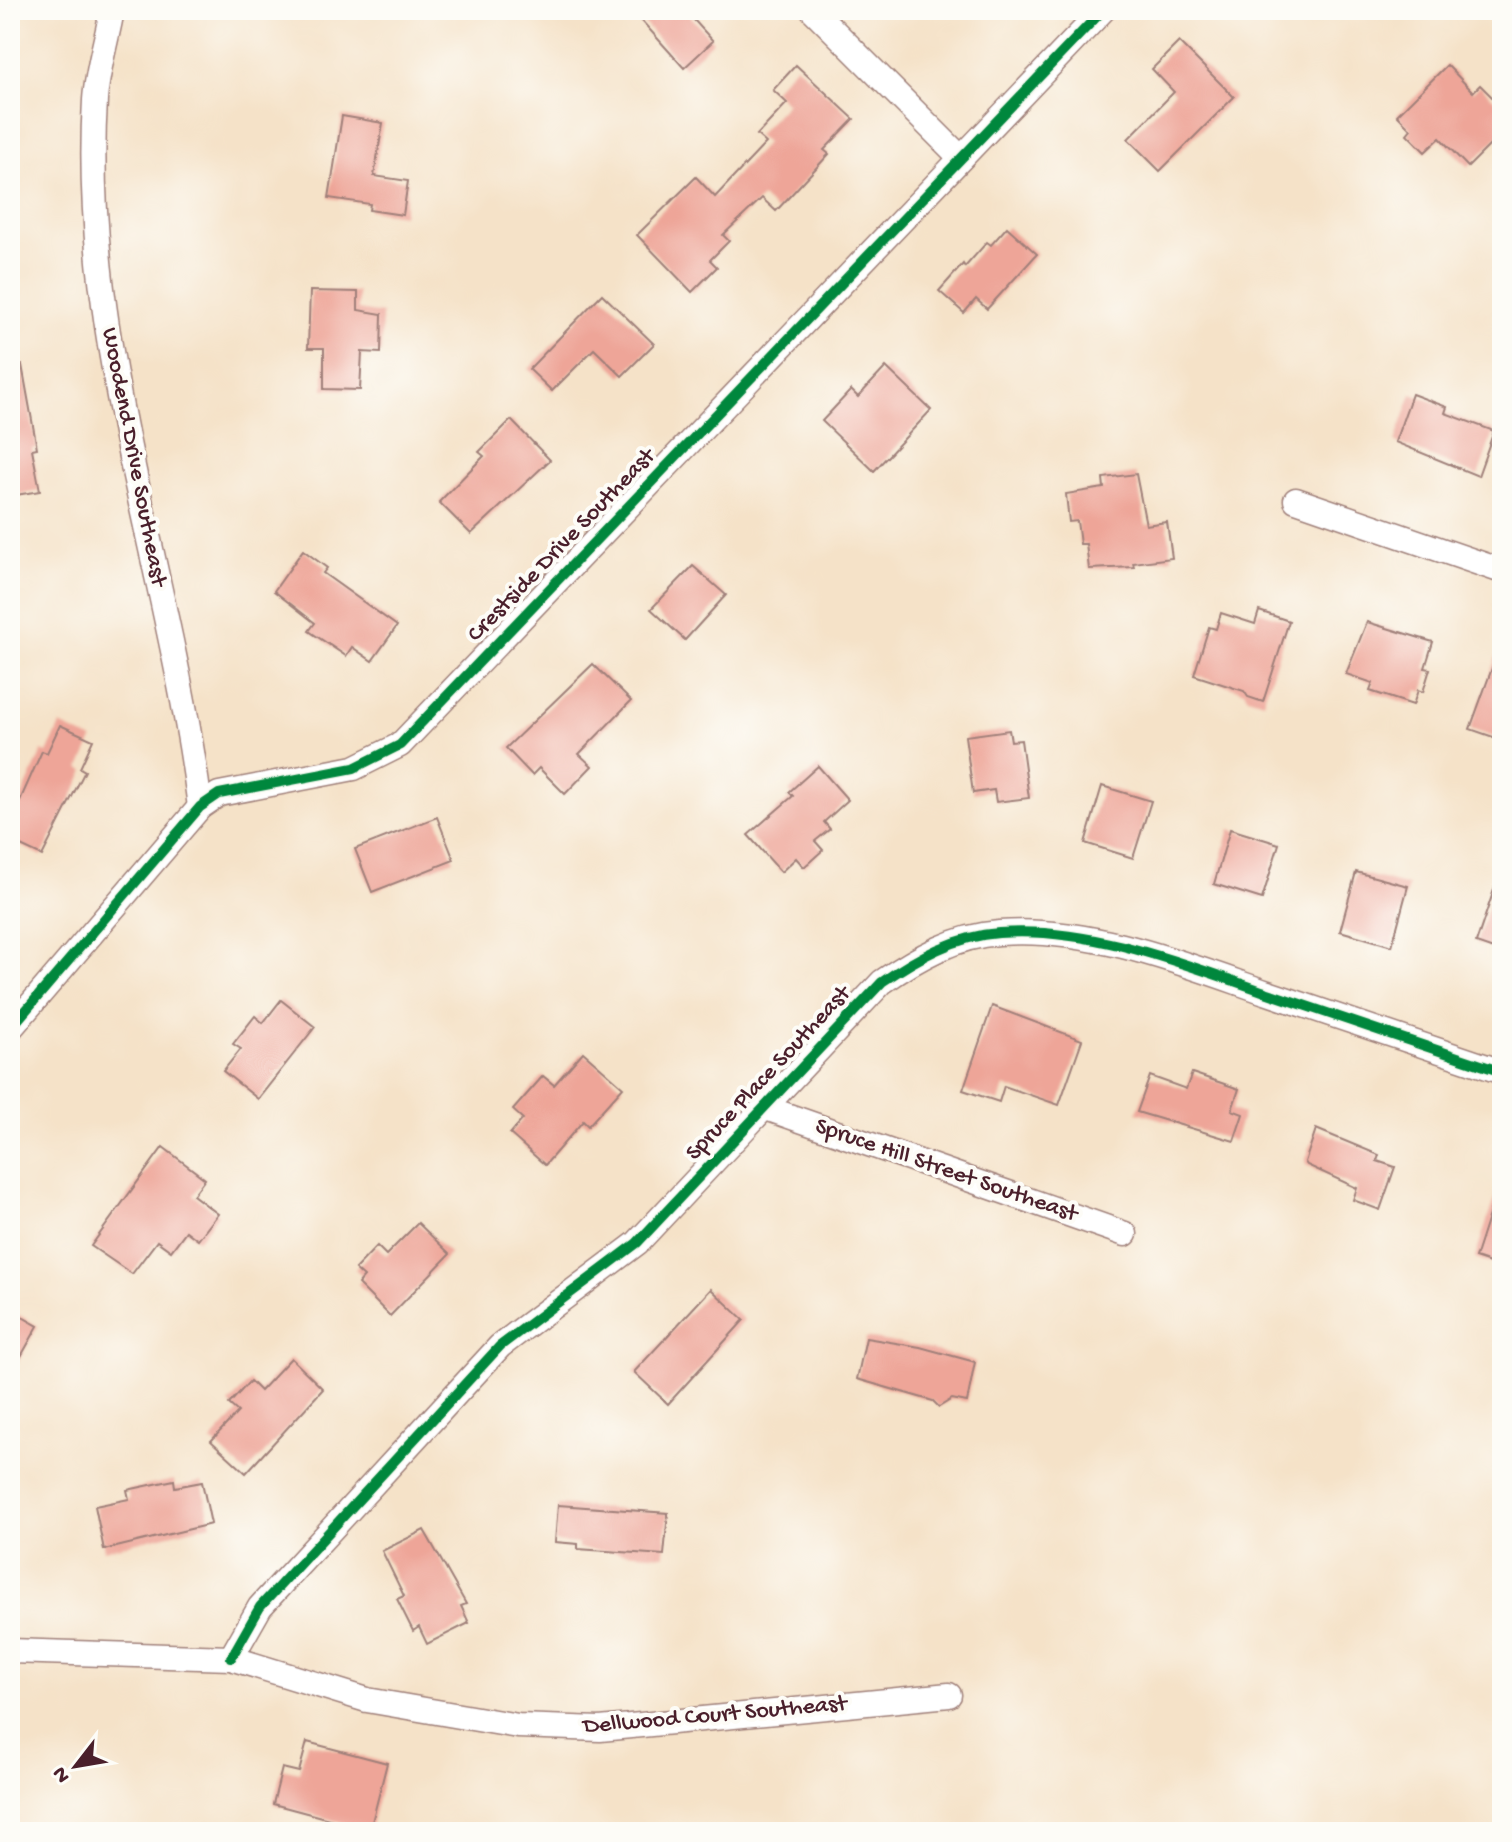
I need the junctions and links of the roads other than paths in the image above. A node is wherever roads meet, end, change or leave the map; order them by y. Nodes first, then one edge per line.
1 (112, 10) edge
2 (813, 10) edge
3 (1103, 10) edge
4 (961, 158) junction
5 (1296, 500) dead end
6 (1502, 571) edge
7 (200, 807) junction
8 (10, 1029) edge
9 (1502, 1072) edge
10 (766, 1108) junction
11 (1125, 1234) dead end
12 (10, 1651) edge
13 (231, 1658) junction
14 (949, 1695) dead end

1 - 7 street, Woodend Drive Southeast
2 - 4 street
3 - 4 street, Crestside Drive Southeast
4 - 7 street, Crestside Drive Southeast
5 - 6 street
7 - 8 street, Crestside Drive Southeast
9 - 10 street, Spruce Place Southeast
10 - 11 street, Spruce Hill Street Southeast
10 - 13 street, Spruce Place Southeast
12 - 13 street, Dellwood Court Southeast
13 - 14 street, Dellwood Court Southeast

